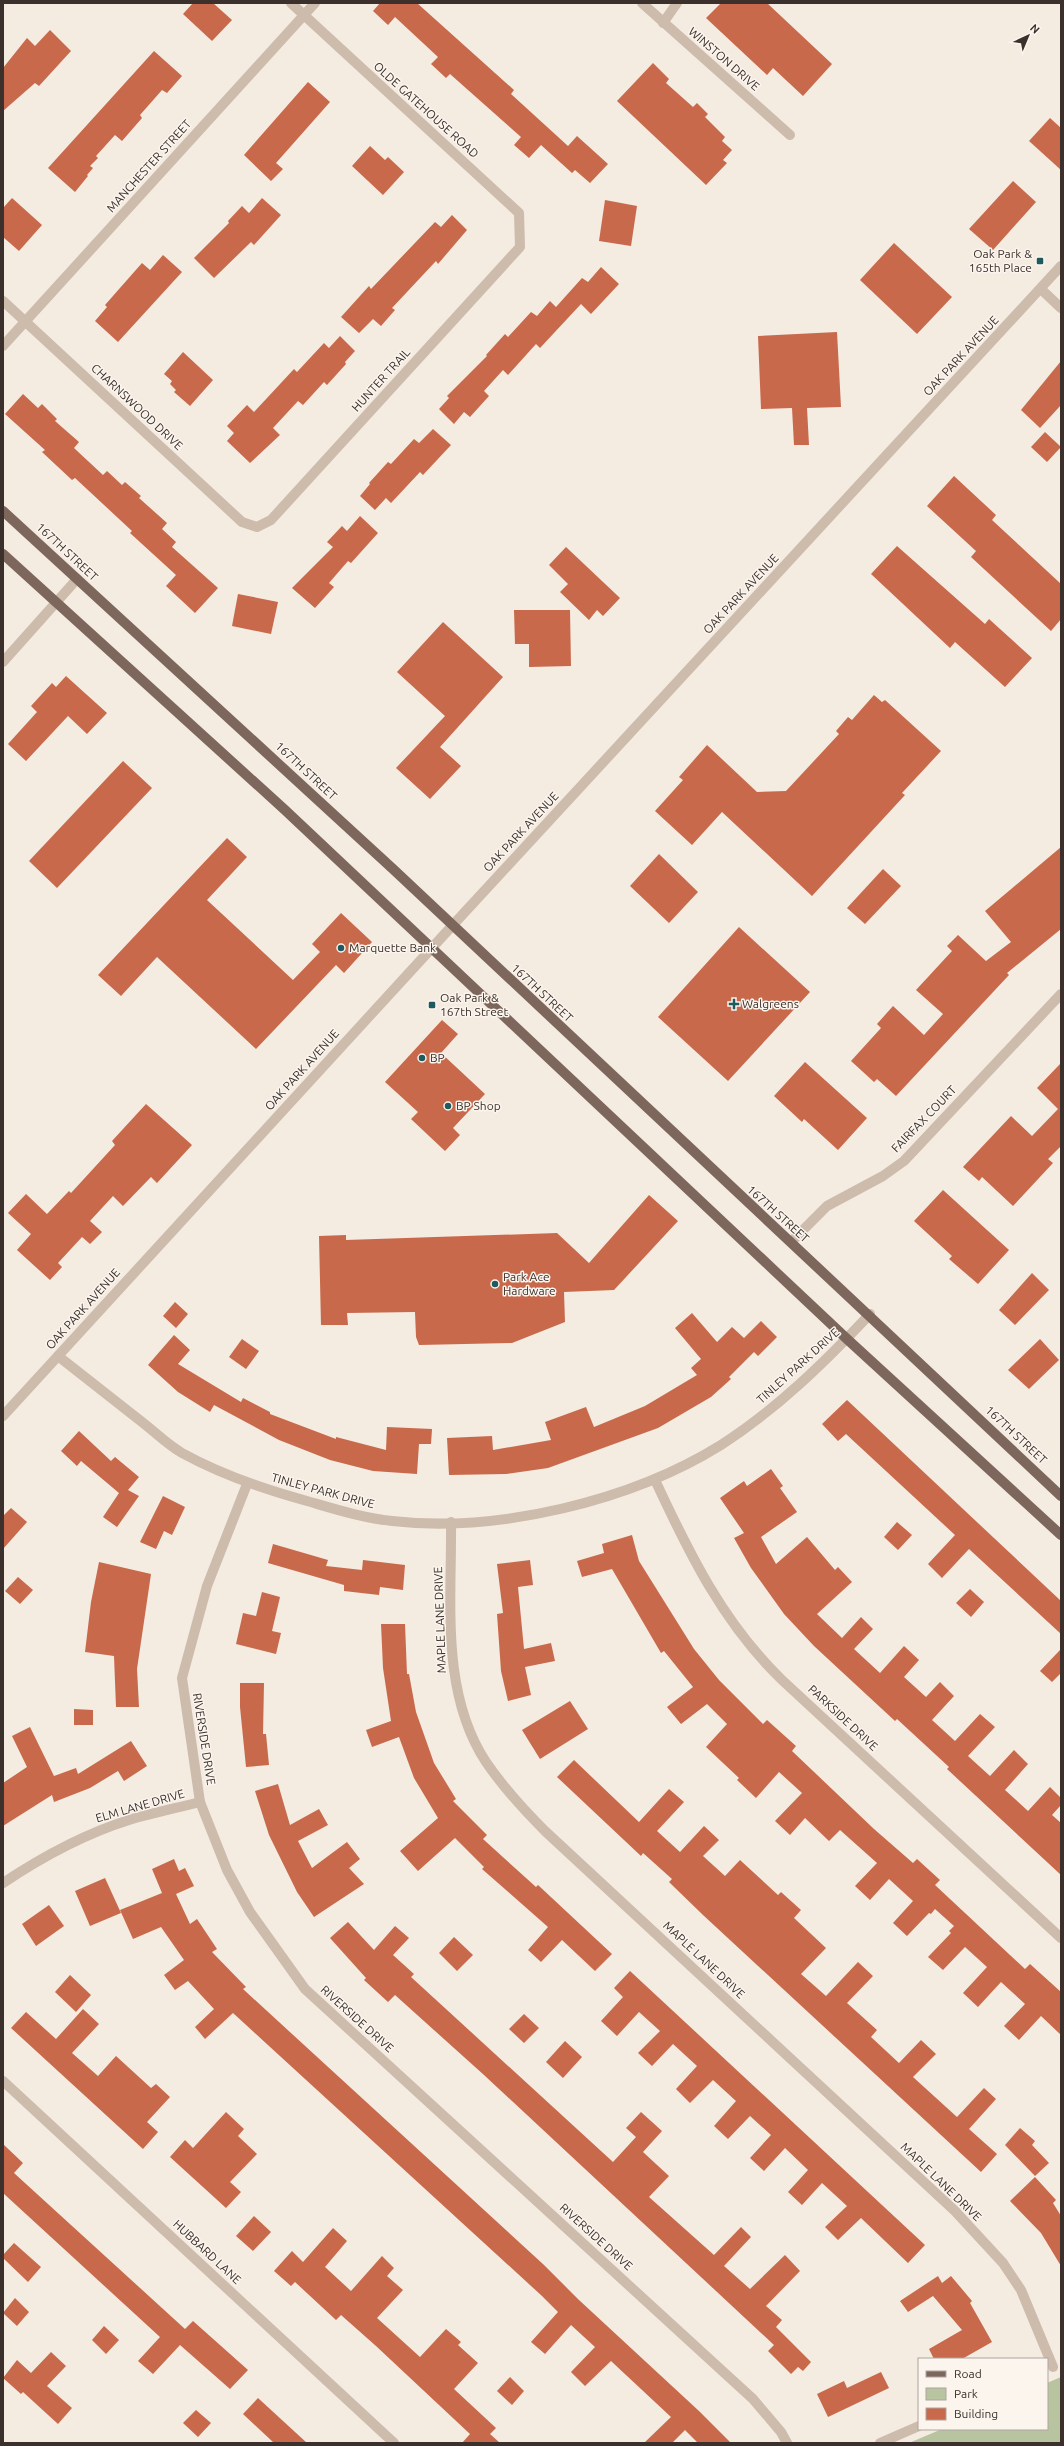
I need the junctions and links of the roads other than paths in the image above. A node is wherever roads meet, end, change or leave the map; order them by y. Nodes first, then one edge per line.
1 (291, 3) edge
2 (314, 3) edge
3 (642, 3) edge
4 (676, 3) edge
5 (304, 15) junction
6 (663, 22) junction
7 (790, 135) dead end
8 (520, 246) joint
9 (1061, 266) edge
10 (1041, 288) junction
11 (3, 301) edge
12 (1061, 308) edge
13 (26, 322) junction
14 (3, 346) edge
15 (3, 511) edge
16 (257, 527) joint
17 (3, 554) edge
18 (77, 579) junction
19 (57, 603) junction
20 (3, 662) edge
21 (452, 926) junction
22 (432, 948) junction
23 (1061, 994) edge
24 (791, 1242) junction
25 (870, 1314) junction
26 (847, 1339) junction
27 (58, 1356) junction
28 (3, 1416) edge
29 (655, 1480) junction
30 (246, 1484) junction
31 (1061, 1496) edge
32 (451, 1522) junction
33 (1061, 1535) edge
34 (200, 1802) junction
35 (3, 1883) edge
36 (1061, 1938) edge
37 (3, 2081) edge
38 (1054, 2367) edge
39 (918, 2426) edge
40 (394, 2443) edge
41 (787, 2443) edge
42 (880, 2443) edge

1 - 5 street, OLDE GATEHOUSE ROAD
2 - 5 street, MANCHESTER STREET
3 - 6 street, WINSTON DRIVE
4 - 6 street
5 - 8 street, OLDE GATEHOUSE ROAD
5 - 13 street, MANCHESTER STREET
6 - 7 street, WINSTON DRIVE
8 - 16 street, HUNTER TRAIL
9 - 10 street, OAK PARK AVENUE
10 - 12 street
10 - 21 street, OAK PARK AVENUE
11 - 13 street, CHARNSWOOD DRIVE
13 - 14 street, MANCHESTER STREET
13 - 16 street, CHARNSWOOD DRIVE
15 - 18 main road, 167TH STREET
17 - 19 main road
18 - 19 street
18 - 21 main road, 167TH STREET
19 - 20 street
19 - 22 main road
21 - 22 street, OAK PARK AVENUE
21 - 24 main road, 167TH STREET
22 - 26 main road
22 - 27 street, OAK PARK AVENUE
23 - 24 street, FAIRFAX COURT
24 - 25 main road, 167TH STREET
25 - 26 street, TINLEY PARK DRIVE
25 - 31 main road, 167TH STREET
26 - 29 street, TINLEY PARK DRIVE
26 - 33 main road
27 - 28 street, OAK PARK AVENUE
27 - 30 street, TINLEY PARK DRIVE
29 - 32 street, TINLEY PARK DRIVE
29 - 36 street, PARKSIDE DRIVE
30 - 32 street, TINLEY PARK DRIVE
30 - 34 street, RIVERSIDE DRIVE
32 - 38 street, MAPLE LANE DRIVE
34 - 35 street, ELM LANE DRIVE
34 - 41 street, RIVERSIDE DRIVE
37 - 40 street, HUBBARD LANE
39 - 42 street

